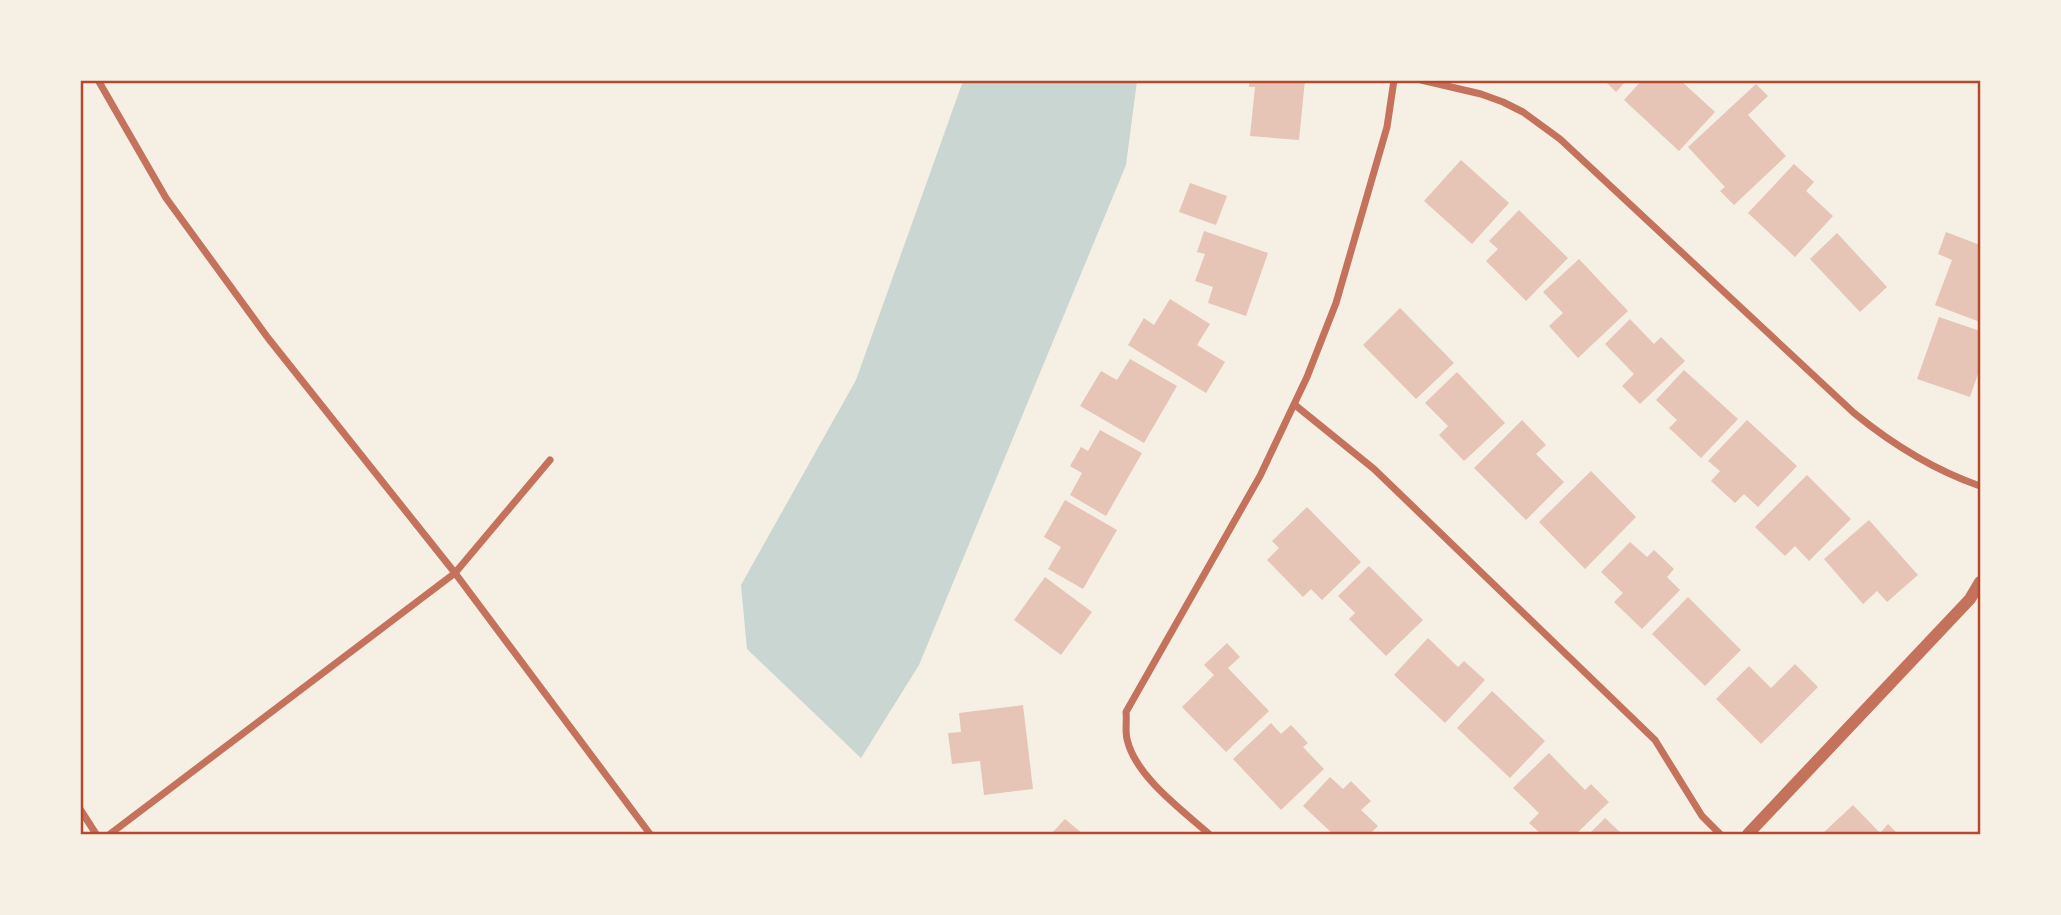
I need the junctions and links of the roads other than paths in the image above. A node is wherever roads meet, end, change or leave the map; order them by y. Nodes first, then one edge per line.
1 (98, 80) edge
2 (1394, 80) edge
3 (1421, 80) edge
4 (1295, 405) junction
5 (550, 460) dead end
6 (1980, 486) edge
7 (456, 573) junction
8 (1980, 582) edge
9 (80, 809) edge
10 (96, 835) edge
11 (110, 835) edge
12 (650, 835) edge
13 (1209, 835) edge
14 (1720, 835) edge
15 (1748, 835) edge

1 - 7 street
2 - 4 street
3 - 6 street
4 - 13 street
4 - 14 street
5 - 7 street
7 - 11 street
7 - 12 street
8 - 15 street
9 - 10 street

